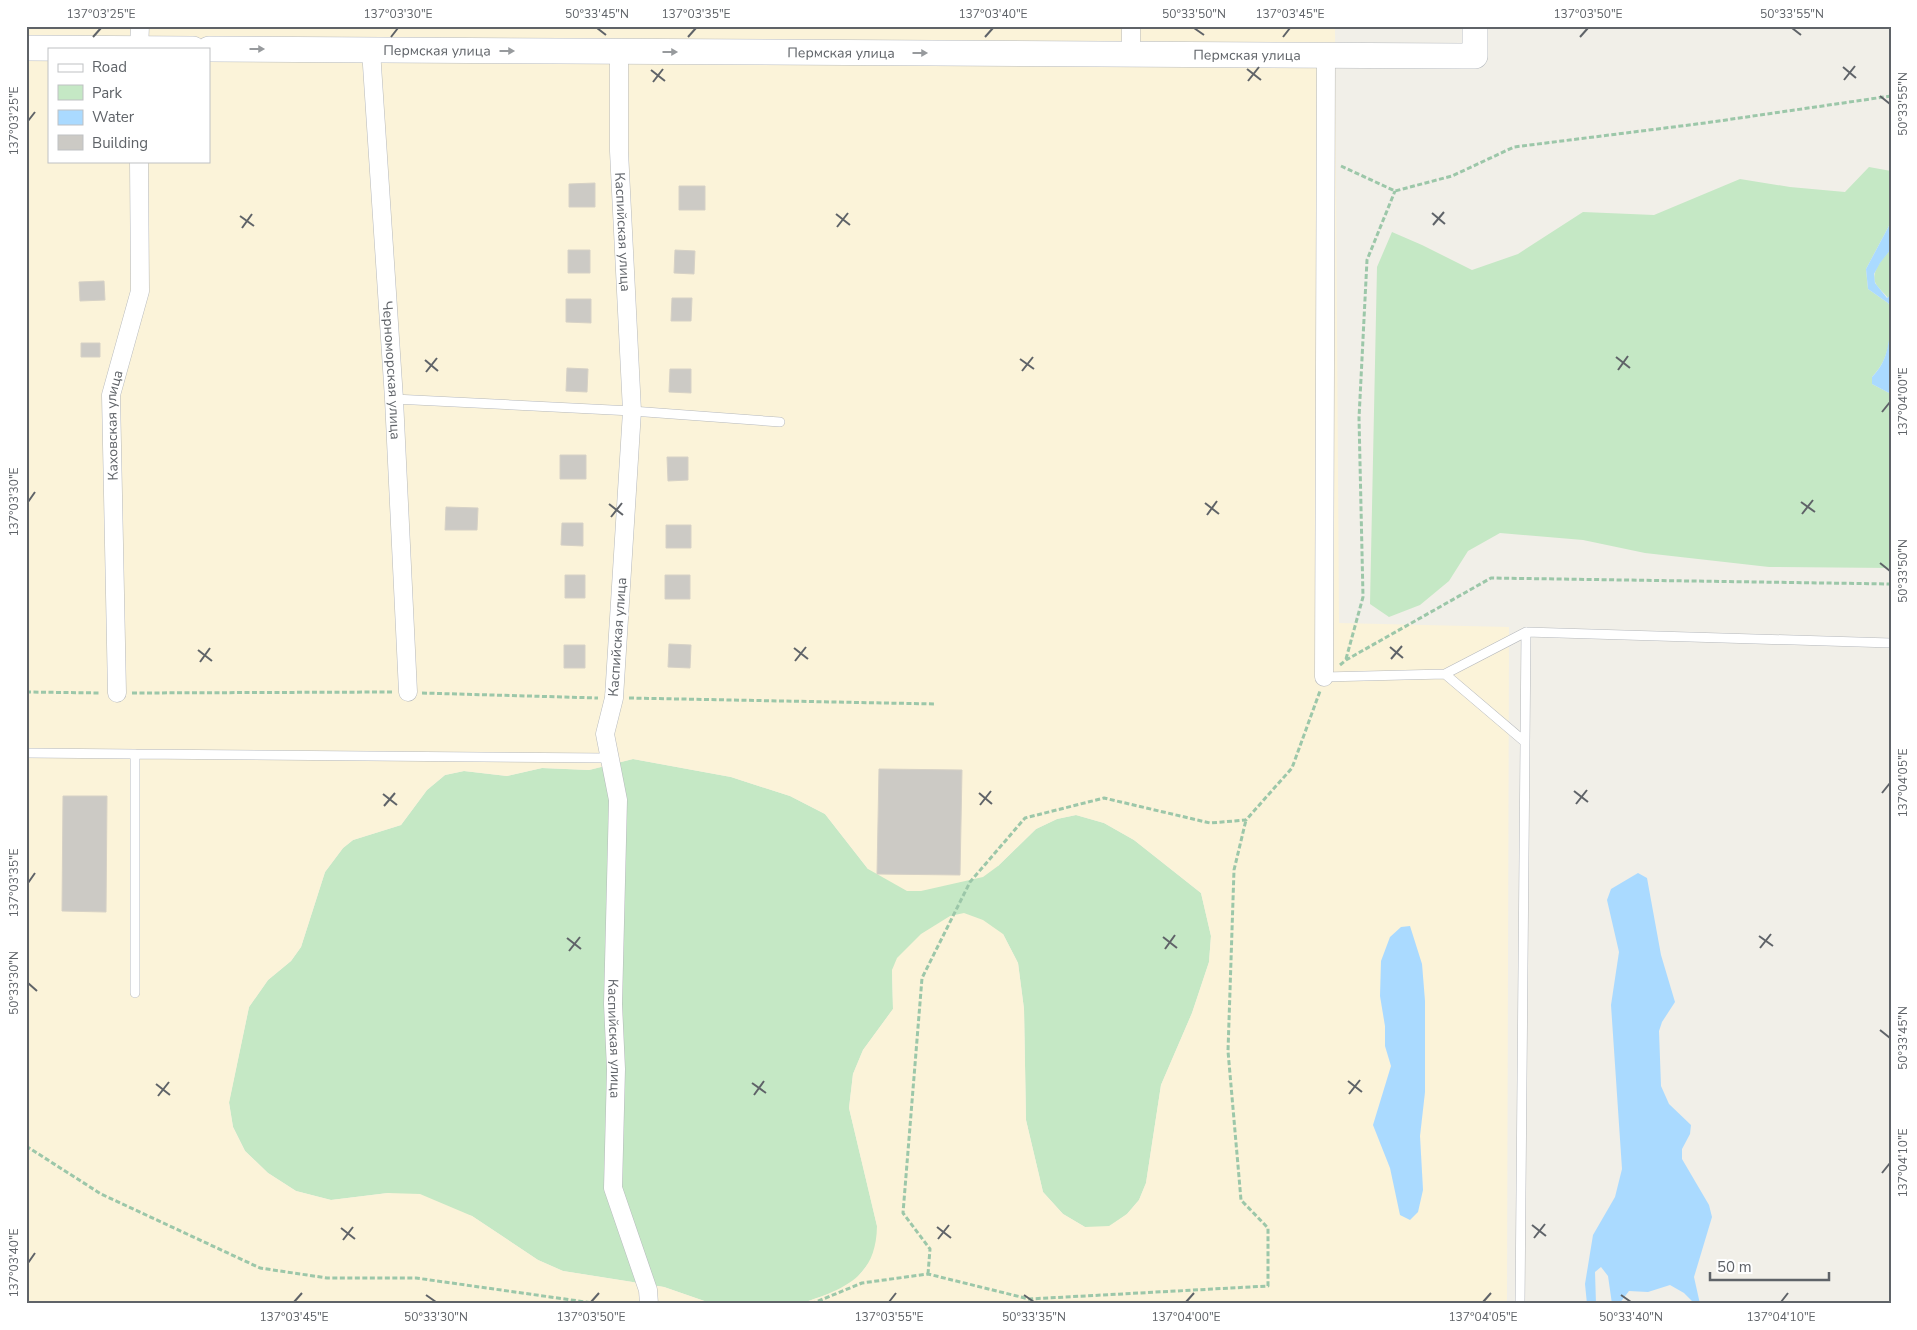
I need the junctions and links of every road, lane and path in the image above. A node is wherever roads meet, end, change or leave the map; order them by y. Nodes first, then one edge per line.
1 (140, 26) edge
2 (1131, 26) edge
3 (1476, 26) edge
4 (26, 48) edge
5 (48, 48) edge
6 (140, 48) edge
7 (210, 49) edge
8 (371, 50) junction
9 (619, 51) junction
10 (1131, 54) junction
11 (1326, 55) junction
12 (1891, 96) edge
13 (1326, 159) junction
14 (140, 162) edge
15 (1395, 191) junction
16 (394, 399) junction
17 (632, 411) junction
18 (780, 422) dead end
19 (1891, 584) edge
20 (1526, 632) junction
21 (1891, 643) edge
22 (1346, 660) junction
23 (1445, 674) junction
24 (1324, 678) junction
25 (26, 692) edge
26 (408, 692) junction
27 (117, 693) junction
28 (614, 698) junction
29 (936, 704) dead end
30 (1525, 742) junction
31 (26, 753) edge
32 (135, 754) junction
33 (609, 758) junction
34 (1246, 820) junction
35 (135, 993) dead end
36 (26, 1146) edge
37 (928, 1274) junction
38 (600, 1304) edge
39 (649, 1304) edge
40 (811, 1304) edge
41 (1520, 1304) edge

1 - 6 street
2 - 10 street
3 - 11 street, Пермская улица
4 - 5 street
7 -> 8 street, Пермская улица
8 -> 9 street, Пермская улица
8 - 16 street, Черноморская улица
9 -> 10 street, Пермская улица
9 - 17 street, Каспийская улица
10 - 11 street, Пермская улица
11 - 13 street
12 - 15 path
13 - 15 path
13 - 24 street
14 - 27 street, Каховская улица
15 - 22 path
16 - 17 lane
16 - 26 street, Черноморская улица
17 - 18 lane
17 - 28 street, Каспийская улица
19 - 22 path
20 - 21 lane
20 - 23 lane
20 - 30 lane
22 - 24 path
23 - 24 lane
23 - 30 lane
24 - 34 path
25 - 27 path
26 - 27 path
26 - 28 path
28 - 29 path
28 - 33 street, Каспийская улица
30 - 41 lane
31 - 32 lane
32 - 33 lane
32 - 35 lane
33 - 39 street, Каспийская улица
34 - 37 path
34 - 37 path
36 - 38 path
37 - 40 path

